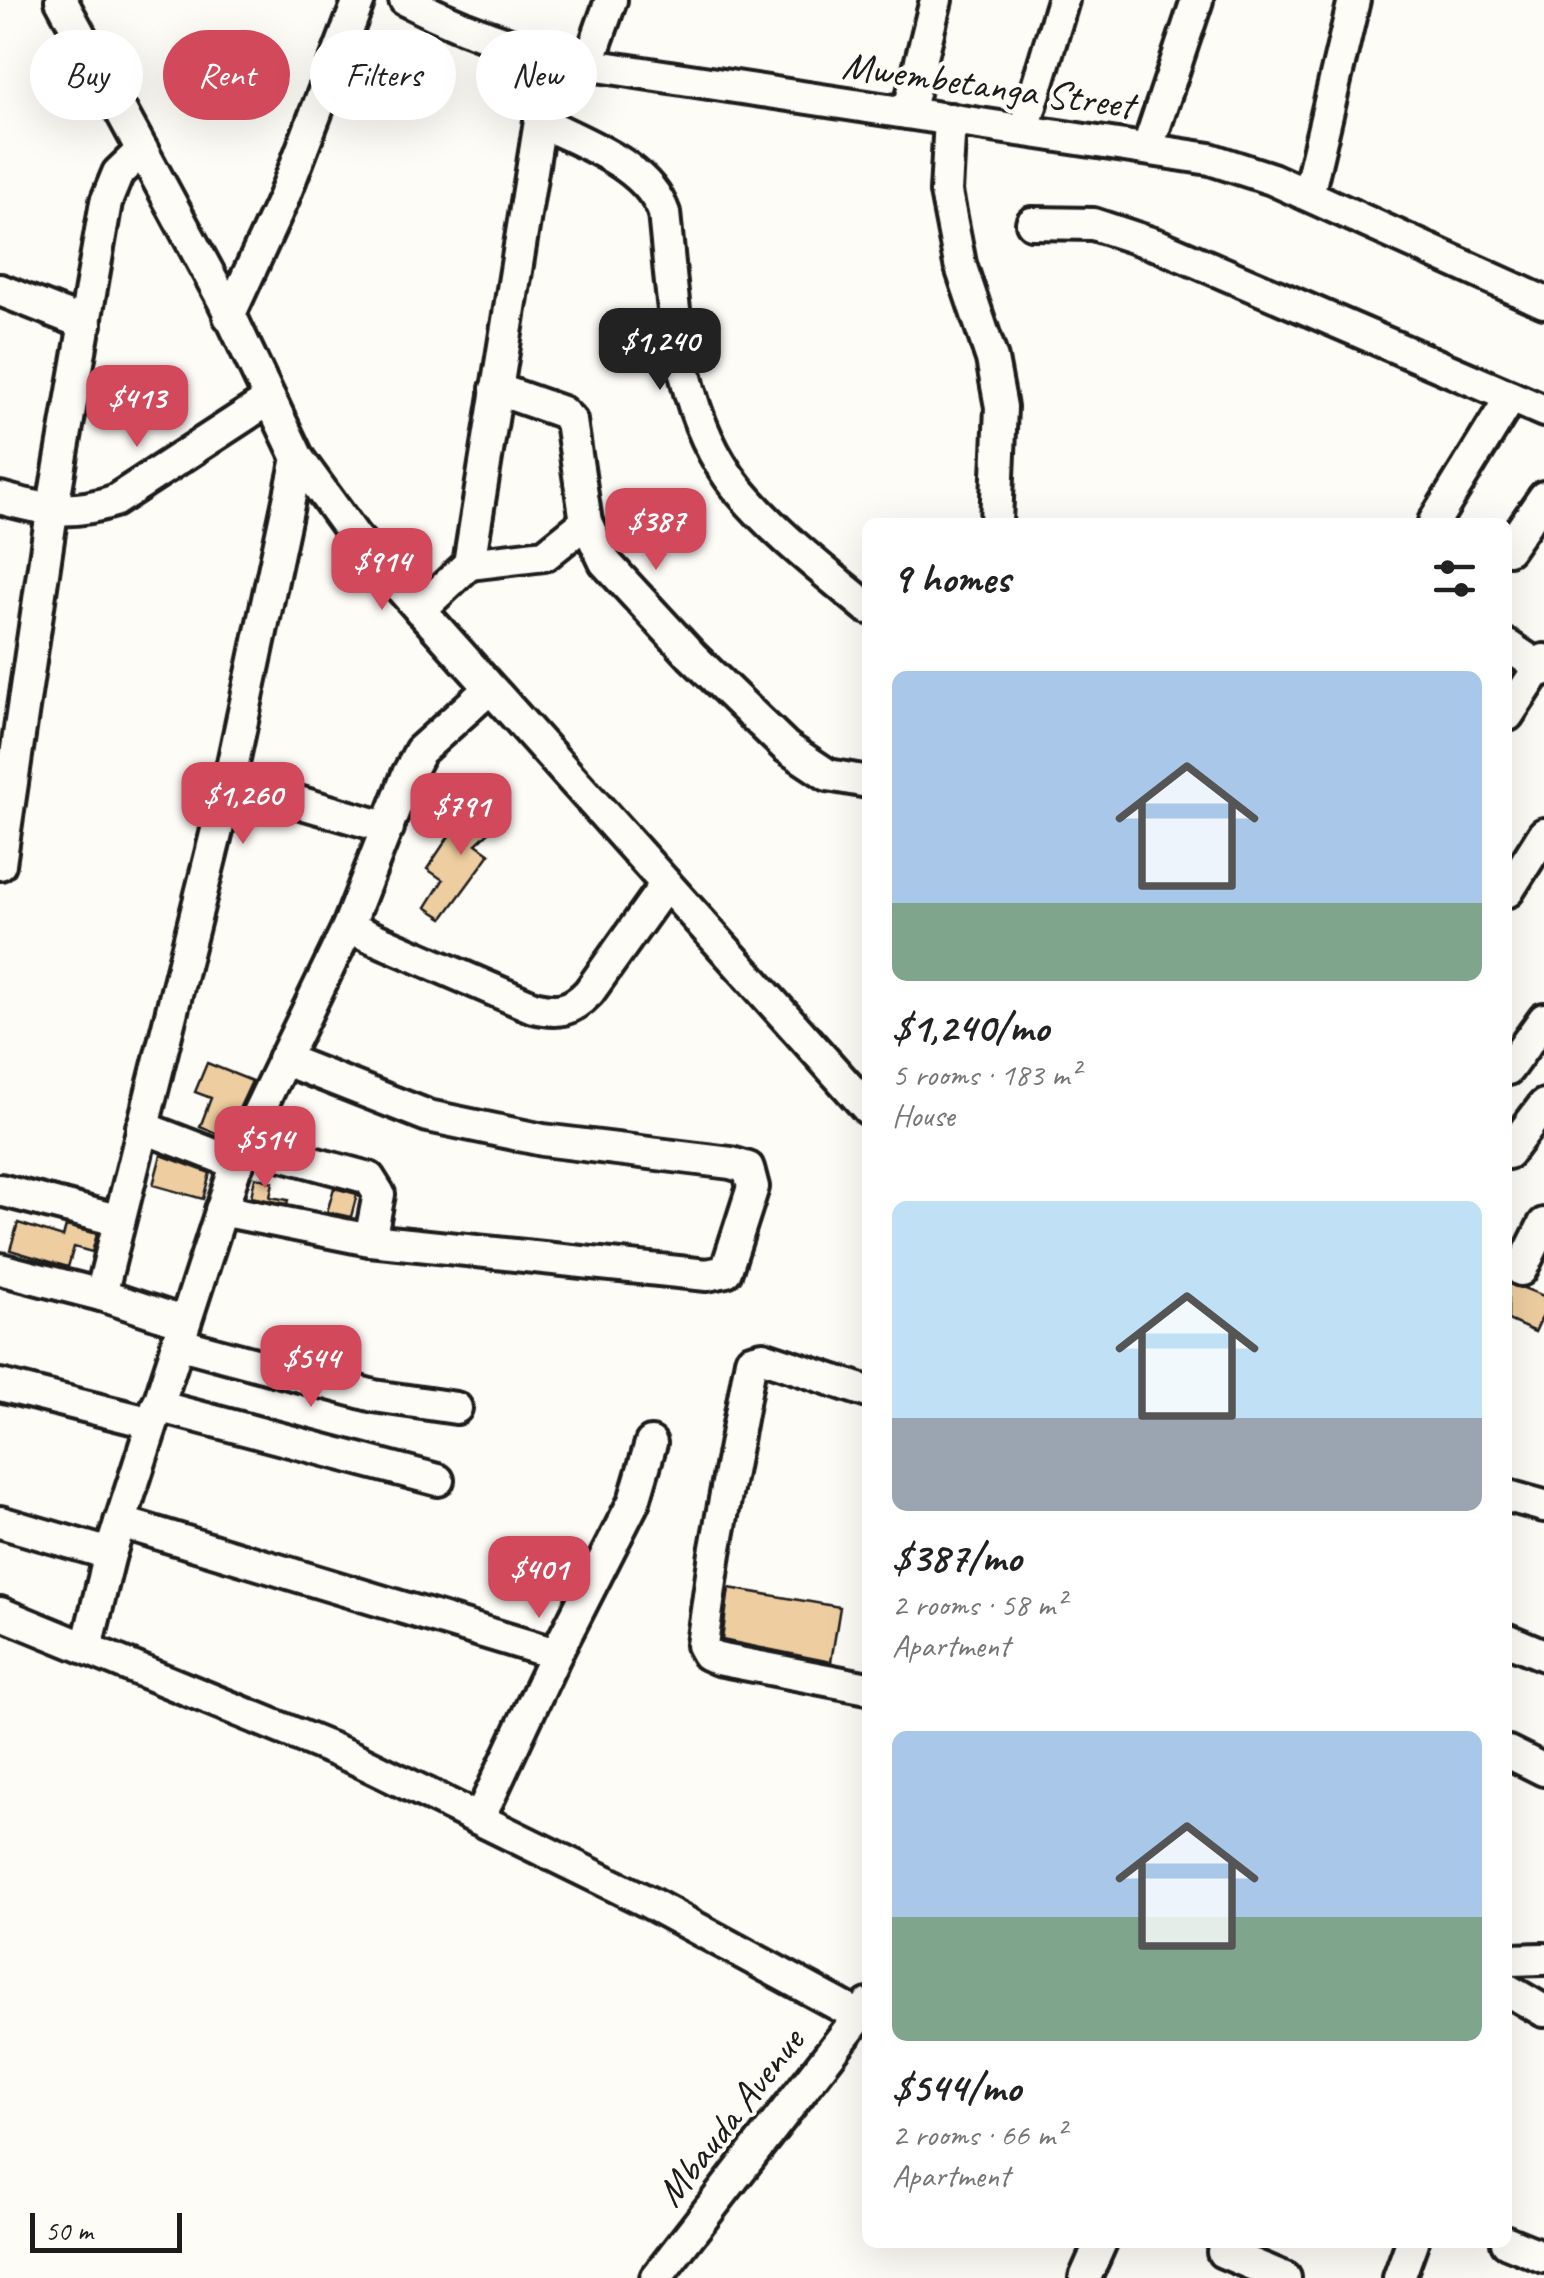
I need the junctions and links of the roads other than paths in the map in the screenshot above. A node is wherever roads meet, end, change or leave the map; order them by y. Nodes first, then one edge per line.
1 (62, 0) edge
2 (359, 0) edge
3 (405, 0) edge
4 (611, 0) edge
5 (936, 0) edge
6 (1063, 0) edge
7 (1197, 0) edge
8 (1354, 0) edge
9 (481, 30) edge
10 (597, 40) edge
11 (597, 66) edge
12 (908, 113) junction
13 (950, 119) junction
14 (540, 121) joint
15 (1024, 129) junction
16 (1148, 148) junction
17 (142, 150) junction
18 (1308, 195) junction
19 (1032, 222) dead end
20 (0, 290) edge
21 (1544, 302) edge
22 (229, 316) junction
23 (86, 324) junction
24 (496, 389) junction
25 (1511, 398) junction
26 (270, 399) junction
27 (1544, 411) edge
28 (298, 458) junction
29 (1544, 497) edge
30 (0, 498) edge
31 (52, 512) junction
32 (996, 518) edge
33 (1436, 518) edge
34 (586, 522) junction
35 (1512, 543) edge
36 (469, 564) junction
37 (862, 603) edge
38 (420, 610) junction
39 (1512, 648) edge
40 (1543, 666) edge
41 (489, 689) junction
42 (1512, 709) edge
43 (862, 781) edge
44 (229, 782) junction
45 (388, 828) junction
46 (1544, 834) edge
47 (0, 864) edge
48 (666, 884) junction
49 (1512, 885) edge
50 (348, 926) junction
51 (1544, 1019) edge
52 (283, 1058) junction
53 (1512, 1063) edge
54 (862, 1101) edge
55 (1544, 1105) edge
56 (142, 1127) junction
57 (1512, 1143) edge
58 (240, 1154) junction
59 (0, 1190) edge
60 (221, 1210) junction
61 (117, 1220) junction
62 (1544, 1224) edge
63 (370, 1240) junction
64 (0, 1268) edge
65 (1524, 1271) edge
66 (101, 1295) junction
67 (180, 1332) junction
68 (0, 1385) edge
69 (862, 1390) edge
70 (456, 1408) dead end
71 (154, 1414) junction
72 (652, 1443) dead end
73 (438, 1480) dead end
74 (1512, 1497) edge
75 (1544, 1506) edge
76 (0, 1522) edge
77 (120, 1522) junction
78 (110, 1554) junction
79 (0, 1612) edge
80 (1512, 1642) edge
81 (87, 1647) junction
82 (556, 1654) junction
83 (1544, 1655) edge
84 (862, 1687) edge
85 (1512, 1754) edge
86 (1544, 1770) edge
87 (479, 1819) junction
88 (1544, 1958) edge
89 (1512, 1960) edge
90 (1512, 1992) edge
91 (862, 2009) edge
92 (862, 2011) edge
93 (1544, 2011) edge
94 (1512, 2244) edge
95 (1098, 2248) edge
96 (1410, 2248) edge
97 (1223, 2252) dead end
98 (1544, 2257) edge
99 (656, 2278) edge
100 (1086, 2278) edge
101 (1285, 2278) edge
102 (1399, 2278) edge

1 - 17 street
2 - 22 street
3 - 9 street, Mwembetanga Street
4 - 10 street
5 - 12 street
6 - 15 street
7 - 16 street
8 - 18 street
11 - 12 street, Mwembetanga Street
12 - 13 street, Mwembetanga Street
13 - 15 street, Mwembetanga Street
13 - 32 street
14 - 24 street
14 - 37 street
15 - 16 street, Mwembetanga Street
16 - 18 street, Mwembetanga Street
17 - 22 street
17 - 23 street
18 - 21 street, Mwembetanga Street
19 - 25 street
20 - 23 street
22 - 26 street
23 - 31 street
24 - 34 street
24 - 36 street
25 - 27 street
25 - 33 street
26 - 28 street
26 - 31 street
28 - 38 street
28 - 44 street
29 - 35 street
30 - 31 street
31 - 47 street
34 - 36 street
34 - 43 street
36 - 38 street
38 - 41 street
39 - 40 street
40 - 42 street
41 - 45 street
41 - 48 street
44 - 45 street
44 - 56 street
45 - 50 street
46 - 49 street
48 - 50 street
48 - 54 street
50 - 52 street
51 - 53 street
52 - 58 street
52 - 63 street
55 - 57 street
56 - 58 street
56 - 61 street
58 - 60 street
58 - 63 street
59 - 61 street
60 - 63 street
60 - 67 street
61 - 66 street
62 - 65 street
64 - 66 street
66 - 67 street
67 - 70 street
67 - 71 street
68 - 71 street
69 - 84 street
71 - 73 street
71 - 77 street
72 - 82 street
74 - 75 street
76 - 78 street
77 - 78 street
77 - 82 street
78 - 81 street
79 - 81 street
80 - 83 street
81 - 87 street
82 - 87 street
85 - 86 street
87 - 91 street
88 - 89 street
90 - 93 street
92 - 99 street, Mbauda Avenue
94 - 98 street
95 - 100 street
96 - 102 street
97 - 101 street

